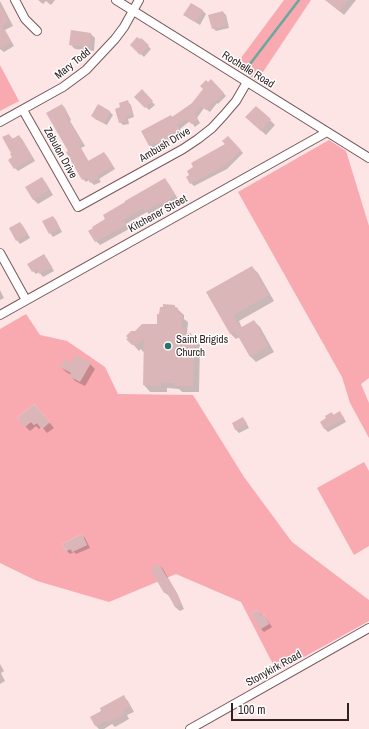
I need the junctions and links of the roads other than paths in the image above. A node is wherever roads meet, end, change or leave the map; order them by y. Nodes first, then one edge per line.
1 (15, 0) edge
2 (116, 0) edge
3 (139, 0) edge
4 (134, 11) junction
5 (36, 31) dead end
6 (247, 82) junction
7 (23, 110) junction
8 (0, 122) edge
9 (327, 132) junction
10 (369, 158) edge
11 (78, 207) joint
12 (0, 253) edge
13 (26, 300) junction
14 (0, 314) edge
15 (369, 628) edge
16 (190, 729) edge

1 - 5 street
2 - 4 street, Rochelle Road
3 - 4 street, Mary Todd
4 - 6 street, Rochelle Road
4 - 7 street, Mary Todd
6 - 9 street, Rochelle Road
6 - 11 street, Ambush Drive
7 - 8 street, Mary Todd
7 - 11 street, Zebulon Drive
9 - 10 street, Rochelle Road
9 - 13 street, Kitchener Street
12 - 13 street
13 - 14 street, Kitchener Street
15 - 16 street, Stonykirk Road

